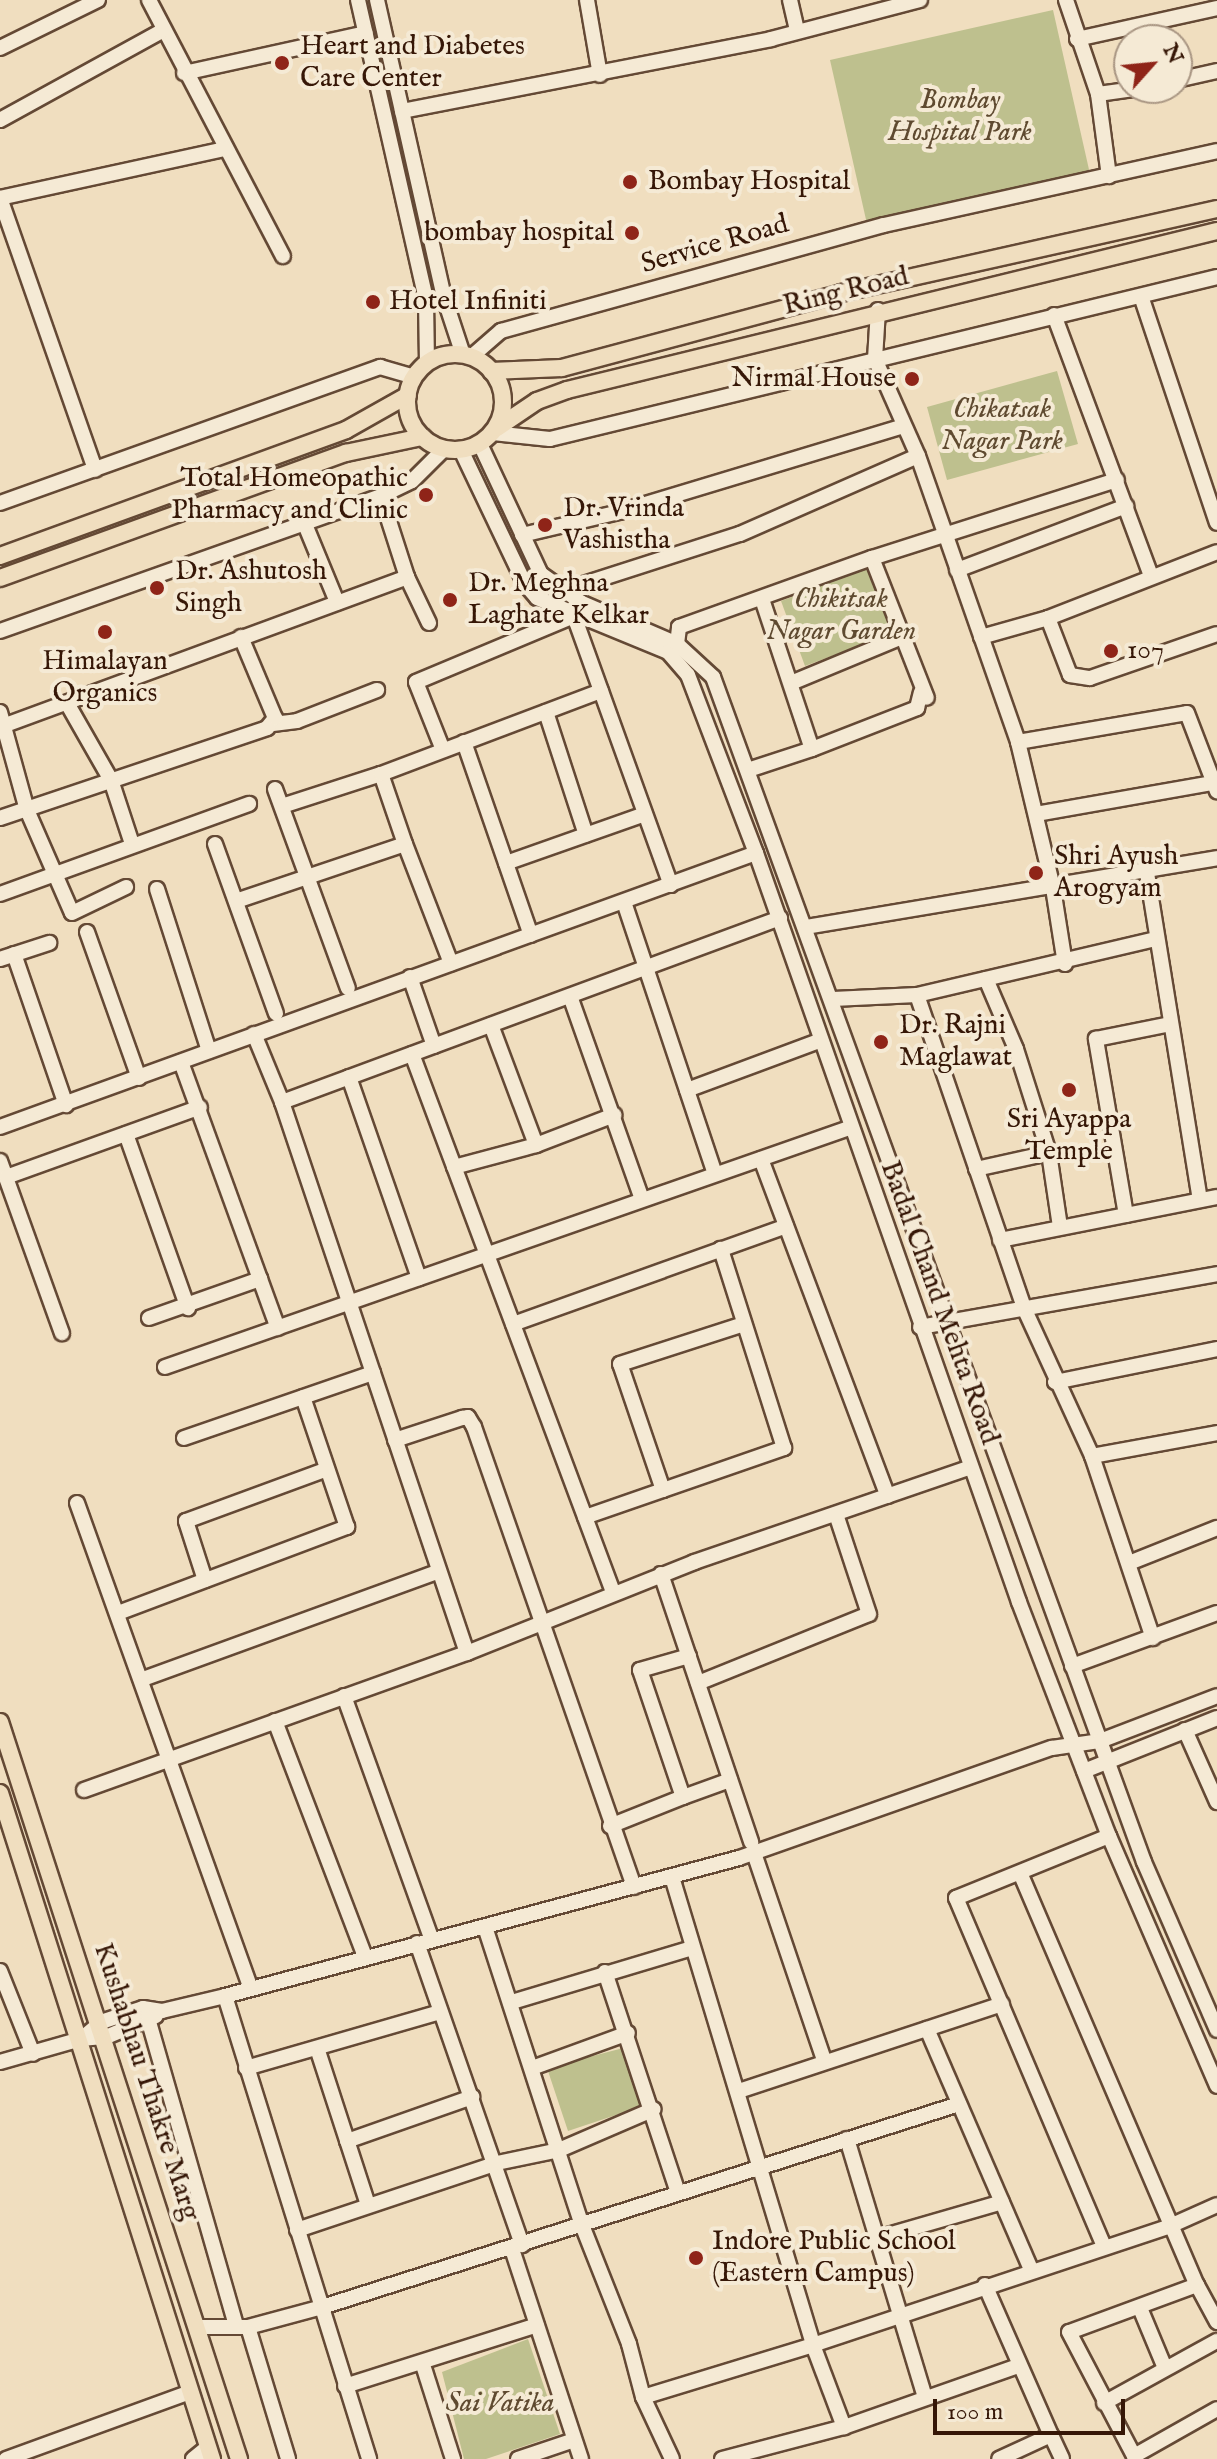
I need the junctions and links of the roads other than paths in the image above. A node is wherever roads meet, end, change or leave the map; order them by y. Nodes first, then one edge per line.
1 (98, 0) edge
2 (149, 0) edge
3 (358, 0) edge
4 (377, 0) edge
5 (587, 0) edge
6 (790, 0) edge
7 (920, 0) edge
8 (1066, 0) edge
9 (1217, 8) edge
10 (164, 30) junction
11 (797, 30) junction
12 (366, 33) junction
13 (1077, 39) junction
14 (0, 48) edge
15 (1217, 71) edge
16 (184, 73) junction
17 (600, 75) junction
18 (1193, 76) edge
19 (1113, 92) edge
20 (1098, 94) junction
21 (402, 111) junction
22 (0, 120) edge
23 (225, 149) junction
24 (1217, 151) edge
25 (1109, 176) junction
26 (0, 198) edge
27 (1217, 209) edge
28 (1217, 231) edge
29 (283, 256) dead end
30 (1215, 283) edge
31 (1141, 296) junction
32 (878, 310) junction
33 (1054, 315) junction
34 (467, 356) junction
35 (875, 359) junction
36 (427, 363) junction
37 (491, 371) junction
38 (415, 377) junction
39 (408, 395) junction
40 (903, 426) junction
41 (490, 435) junction
42 (422, 437) junction
43 (444, 449) junction
44 (461, 450) junction
45 (918, 456) junction
46 (95, 470) junction
47 (1117, 480) junction
48 (381, 496) junction
49 (0, 503) edge
50 (1126, 506) junction
51 (304, 522) junction
52 (1217, 523) edge
53 (522, 535) junction
54 (944, 536) junction
55 (1217, 552) edge
56 (0, 556) edge
57 (872, 558) junction
58 (957, 570) junction
59 (1151, 576) junction
60 (407, 577) junction
61 (0, 578) edge
62 (559, 592) junction
63 (762, 599) junction
64 (337, 602) junction
65 (574, 616) junction
66 (1048, 618) junction
67 (429, 623) dead end
68 (0, 631) edge
69 (1217, 634) edge
70 (241, 637) junction
71 (902, 637) junction
72 (981, 637) junction
73 (677, 644) junction
74 (791, 683) junction
75 (377, 690) dead end
76 (601, 691) junction
77 (67, 703) junction
78 (546, 712) junction
79 (2, 721) edge
80 (273, 724) junction
81 (464, 742) junction
82 (1018, 742) junction
83 (812, 749) junction
84 (443, 750) junction
85 (748, 770) junction
86 (381, 774) junction
87 (111, 780) junction
88 (1216, 785) edge
89 (275, 789) dead end
90 (249, 804) dead end
91 (282, 806) junction
92 (27, 810) junction
93 (645, 814) junction
94 (1036, 814) junction
95 (0, 818) edge
96 (586, 835) junction
97 (132, 844) junction
98 (215, 844) dead end
99 (405, 844) junction
100 (756, 853) junction
101 (1217, 858) edge
102 (506, 863) junction
103 (54, 872) junction
104 (1147, 873) junction
105 (308, 877) junction
106 (671, 885) junction
107 (126, 887) dead end
108 (1053, 888) junction
109 (157, 889) dead end
110 (0, 894) edge
111 (236, 901) junction
112 (624, 902) junction
113 (780, 918) junction
114 (806, 927) junction
115 (87, 932) dead end
116 (531, 935) junction
117 (1155, 939) junction
118 (49, 943) dead end
119 (7, 956) edge
120 (451, 963) junction
121 (1065, 964) junction
122 (646, 967) junction
123 (410, 977) junction
124 (986, 979) junction
125 (348, 988) dead end
126 (917, 995) junction
127 (570, 996) junction
128 (833, 999) junction
129 (276, 1013) dead end
130 (1171, 1024) junction
131 (491, 1025) junction
132 (254, 1034) junction
133 (819, 1041) junction
134 (434, 1046) junction
135 (209, 1051) junction
136 (412, 1054) junction
137 (181, 1062) junction
138 (349, 1077) junction
139 (139, 1078) junction
140 (687, 1090) junction
141 (282, 1102) junction
142 (66, 1105) junction
143 (200, 1107) junction
144 (614, 1115) junction
145 (0, 1127) edge
146 (849, 1128) junction
147 (126, 1134) junction
148 (536, 1145) junction
149 (1049, 1153) junction
150 (761, 1159) junction
151 (0, 1161) edge
152 (454, 1167) junction
153 (976, 1169) junction
154 (715, 1174) junction
155 (6, 1177) junction
156 (1217, 1197) edge
157 (642, 1199) junction
158 (1200, 1200) junction
159 (1126, 1215) junction
160 (786, 1226) junction
161 (1060, 1227) junction
162 (1000, 1240) junction
163 (721, 1249) junction
164 (486, 1253) junction
165 (1217, 1274) edge
166 (419, 1278) junction
167 (260, 1279) junction
168 (349, 1303) junction
169 (188, 1308) junction
170 (1024, 1308) junction
171 (149, 1318) dead end
172 (948, 1319) junction
173 (513, 1324) junction
174 (741, 1325) junction
175 (920, 1327) junction
176 (278, 1328) junction
177 (62, 1333) dead end
178 (1217, 1349) edge
179 (165, 1367) dead end
180 (373, 1373) junction
181 (1055, 1382) junction
182 (303, 1397) junction
183 (1217, 1433) edge
184 (184, 1438) dead end
185 (395, 1440) junction
186 (1092, 1456) junction
187 (969, 1468) junction
188 (327, 1469) junction
189 (663, 1490) junction
190 (888, 1496) junction
191 (77, 1503) dead end
192 (836, 1514) junction
193 (585, 1517) junction
194 (1217, 1528) edge
195 (1129, 1563) junction
196 (439, 1571) junction
197 (661, 1574) junction
198 (205, 1580) junction
199 (613, 1592) junction
200 (118, 1613) junction
201 (1217, 1613) edge
202 (541, 1620) junction
203 (1153, 1638) junction
204 (467, 1653) junction
205 (689, 1656) junction
206 (1072, 1666) junction
207 (143, 1679) junction
208 (698, 1683) junction
209 (344, 1696) junction
210 (1217, 1696) edge
211 (1217, 1718) edge
212 (275, 1721) junction
213 (0, 1722) edge
214 (1185, 1730) junction
215 (1100, 1741) junction
216 (1075, 1746) junction
217 (171, 1758) junction
218 (1108, 1762) junction
219 (1084, 1771) junction
220 (730, 1780) junction
221 (84, 1790) dead end
222 (0, 1793) edge
223 (683, 1797) junction
224 (1217, 1802) edge
225 (610, 1826) junction
226 (1109, 1836) junction
227 (753, 1847) junction
228 (1021, 1875) junction
229 (672, 1877) junction
230 (634, 1887) junction
231 (486, 1930) junction
232 (424, 1941) junction
233 (692, 1948) junction
234 (365, 1957) junction
235 (0, 1971) edge
236 (605, 1972) junction
237 (251, 1989) junction
238 (225, 1996) junction
239 (512, 2002) junction
240 (1002, 2004) junction
241 (162, 2011) junction
242 (440, 2012) junction
243 (149, 2022) junction
244 (927, 2029) junction
245 (103, 2030) junction
246 (1217, 2030) edge
247 (628, 2033) junction
248 (81, 2039) junction
249 (317, 2048) junction
250 (33, 2054) junction
251 (824, 2060) junction
252 (0, 2062) edge
253 (246, 2068) junction
254 (532, 2068) junction
255 (1217, 2086) edge
256 (739, 2091) junction
257 (472, 2097) junction
258 (959, 2104) junction
259 (654, 2109) junction
260 (847, 2139) junction
261 (347, 2141) junction
262 (559, 2150) junction
263 (497, 2163) junction
264 (761, 2168) junction
265 (678, 2193) junction
266 (1002, 2202) junction
267 (368, 2205) junction
268 (1217, 2205) edge
269 (582, 2225) junction
270 (1170, 2226) junction
271 (297, 2230) junction
272 (874, 2239) junction
273 (1103, 2244) junction
274 (517, 2247) junction
275 (1031, 2269) junction
276 (985, 2285) junction
277 (1197, 2285) junction
278 (319, 2308) junction
279 (1140, 2308) junction
280 (898, 2316) junction
281 (1217, 2322) edge
282 (537, 2325) junction
283 (242, 2326) junction
284 (197, 2327) junction
285 (1217, 2341) edge
286 (813, 2345) junction
287 (423, 2365) junction
288 (1018, 2366) junction
289 (1165, 2368) junction
290 (345, 2386) junction
291 (190, 2392) junction
292 (643, 2397) junction
293 (925, 2398) junction
294 (1104, 2403) junction
295 (1217, 2409) edge
296 (844, 2427) junction
297 (1051, 2435) junction
298 (574, 2440) junction
299 (210, 2453) edge
300 (749, 2454) edge
301 (6, 2459) edge
302 (193, 2459) edge
303 (239, 2459) edge
304 (288, 2459) edge
305 (369, 2459) edge
306 (453, 2459) edge
307 (518, 2459) edge
308 (581, 2459) edge
309 (672, 2459) edge
310 (722, 2459) edge
311 (999, 2459) edge
312 (1062, 2459) edge

1 - 14 street
2 - 10 street
3 - 12 street
4 - 21 street
5 - 17 street
6 - 11 street
7 - 11 street
8 - 13 street
9 - 13 street
10 - 16 street
10 - 22 street
11 - 17 street
12 - 16 street
12 - 36 street
13 - 20 street
15 - 18 street
16 - 23 street
17 - 21 street
19 - 20 street
20 - 25 street
21 - 34 street
23 - 26 street
23 - 29 street
24 - 25 street, Service Road
25 - 34 street, Service Road
26 - 46 street
27 - 37 main road, Ring Road
28 - 32 main road, Ring Road
30 - 31 street
31 - 33 street
31 - 52 street
32 - 35 street
32 - 41 main road, Ring Road
33 - 35 street
33 - 47 street
34 - 36 main road
34 - 37 main road
35 - 40 street
35 - 41 street
36 - 38 main road
37 - 41 main road
38 - 39 main road
38 - 46 street
39 - 42 main road
39 - 56 main road
40 - 45 street
40 - 53 street
41 - 44 main road
41 - 53 street
42 - 43 main road
42 - 61 main road
43 - 44 main road
43 - 48 street
44 - 65 street, Badal Chand Mehta Road
45 - 54 street
45 - 62 street
46 - 49 street
47 - 50 street
47 - 54 street
48 - 51 street
48 - 60 street
50 - 58 street
50 - 59 street
51 - 64 street
51 - 68 street
53 - 62 street
54 - 57 street
54 - 58 street
55 - 59 street
57 - 63 street
57 - 71 street
58 - 72 street
59 - 66 street
60 - 64 street
60 - 67 street
62 - 73 street
63 - 73 street
63 - 74 street
64 - 70 street
65 - 76 street
65 - 84 street
65 - 100 street, Badal Chand Mehta Road
66 - 69 street
66 - 72 street
70 - 77 street
70 - 80 street
71 - 74 street
71 - 83 street
72 - 82 street
73 - 85 street
74 - 83 street
75 - 80 street
76 - 78 street
76 - 93 street
77 - 79 street
77 - 87 street
78 - 81 street
78 - 96 street
79 - 92 street
80 - 87 street
81 - 84 street
81 - 102 street
82 - 88 street
82 - 94 street
83 - 85 street
84 - 86 street
85 - 114 street
86 - 91 street
86 - 99 street
87 - 92 street
87 - 97 street
88 - 94 street
89 - 91 street
90 - 97 street
91 - 105 street
92 - 95 street
92 - 103 street
93 - 96 street
93 - 106 street
94 - 108 street
96 - 102 street
97 - 103 street
98 - 111 street
99 - 105 street
99 - 120 street
100 - 106 street
100 - 113 street, Badal Chand Mehta Road
101 - 104 street
102 - 116 street
103 - 107 street
103 - 110 street
104 - 108 street
104 - 117 street
105 - 111 street
105 - 125 street
106 - 112 street
108 - 114 street
108 - 121 street
109 - 135 street
111 - 129 street
112 - 116 street
112 - 122 street
113 - 122 street
113 - 133 street, Badal Chand Mehta Road
114 - 128 street
115 - 139 street
116 - 120 street
117 - 121 street
117 - 130 street
118 - 119 street
119 - 142 street
120 - 123 street
121 - 124 street
122 - 127 street
122 - 140 street
123 - 132 street
123 - 134 street
124 - 126 street
124 - 149 street
126 - 128 street
126 - 153 street
127 - 131 street
127 - 144 street
128 - 172 street
130 - 158 street
130 - 159 street
131 - 134 street
131 - 148 street
132 - 135 street
132 - 141 street
133 - 140 street
133 - 146 street, Badal Chand Mehta Road
134 - 136 street
135 - 137 street
136 - 138 street
136 - 152 street
137 - 139 street
137 - 143 street
138 - 141 street
138 - 166 street
139 - 142 street
140 - 154 street
141 - 168 street
142 - 145 street
143 - 147 street
143 - 167 street
144 - 148 street
144 - 157 street
146 - 150 street
146 - 175 street, Badal Chand Mehta Road
147 - 155 street
147 - 169 street
148 - 152 street
149 - 153 street
149 - 161 street
150 - 154 street
150 - 160 street
151 - 155 street
152 - 164 street
153 - 162 street
154 - 157 street
155 - 177 street
156 - 158 street
157 - 164 street
158 - 159 street
159 - 161 street
160 - 163 street
160 - 190 street
161 - 162 street
162 - 170 street
163 - 173 street
163 - 174 street
164 - 166 street
164 - 173 street
165 - 170 street
166 - 168 street
167 - 169 street
167 - 176 street
168 - 176 street
168 - 180 street
169 - 171 street
170 - 172 street
170 - 181 street
172 - 175 street
172 - 206 street
173 - 193 street
174 - 189 street
174 - 189 street
175 - 187 street, Badal Chand Mehta Road
176 - 179 street
178 - 181 street
180 - 182 street
180 - 185 street
181 - 186 street
182 - 184 street
182 - 188 street
183 - 186 street
185 - 196 street
185 - 202 street
186 - 195 street
187 - 190 street
187 - 216 street, Badal Chand Mehta Road
188 - 198 street
188 - 198 street
189 - 193 street
190 - 192 street
191 - 200 street
192 - 197 street
192 - 208 street
193 - 199 street
194 - 195 street
195 - 203 street
196 - 204 street
196 - 207 street
197 - 199 street
197 - 205 street
198 - 200 street
199 - 202 street
200 - 207 street
201 - 203 street
202 - 204 street
202 - 225 street
203 - 206 street
204 - 209 street
205 - 208 street
205 - 223 street
206 - 215 street
207 - 217 street
208 - 220 street
209 - 212 street
209 - 232 street
210 - 215 street
211 - 214 street
212 - 217 street
212 - 234 street
213 - 245 main road, Kushabhau Thakre Marg
214 - 218 street
214 - 224 street
215 - 216 street
215 - 218 street
216 - 219 street, Badal Chand Mehta Road
216 - 227 street
217 - 221 street
217 - 237 street
218 - 219 street
218 - 246 street
219 - 226 street, Badal Chand Mehta Road
220 - 223 street
220 - 227 street
222 - 248 main road, Kushabhau Thakre Marg
223 - 225 street
225 - 230 street
226 - 228 street
226 - 255 street, Badal Chand Mehta Road
227 - 229 street
227 - 251 street
228 - 240 street
228 - 270 street
229 - 230 street
229 - 233 street
230 - 231 street
231 - 232 street
231 - 239 street
232 - 234 street
232 - 242 street
233 - 236 street
233 - 256 street
234 - 237 street
235 - 250 street
236 - 239 street
236 - 247 street
237 - 238 street
238 - 241 street
238 - 253 street
239 - 254 street
240 - 244 street
240 - 273 street
241 - 243 street
241 - 245 street
242 - 249 street
242 - 257 street
243 - 245 street
243 - 283 street
244 - 251 street
244 - 258 street
245 - 248 street
245 - 284 main road, Kushabhau Thakre Marg
247 - 254 street
247 - 259 street
248 - 250 street
248 - 291 main road, Kushabhau Thakre Marg
249 - 253 street
249 - 261 street
250 - 252 street
251 - 256 street
253 - 271 street
254 - 262 street
256 - 264 street
257 - 261 street
257 - 263 street
258 - 260 street
258 - 266 street
259 - 262 street
259 - 265 street
260 - 264 street
260 - 272 street
261 - 267 street
262 - 263 street
262 - 269 street
263 - 267 street
263 - 274 street
264 - 265 street
264 - 286 street
265 - 269 street
266 - 272 street
266 - 275 street
267 - 271 street
268 - 270 street
269 - 274 street
269 - 292 street
270 - 273 street
270 - 277 street
271 - 278 street
272 - 280 street
273 - 275 street
274 - 278 street
274 - 282 street
275 - 276 street
276 - 280 street
276 - 288 street
277 - 279 street
277 - 281 street
278 - 283 street
278 - 290 street
279 - 289 street
279 - 294 street
280 - 286 street
280 - 293 street
282 - 287 street
282 - 298 street
283 - 284 street
283 - 304 street
284 - 303 main road, Kushabhau Thakre Marg
285 - 289 street
286 - 292 street
286 - 296 street
287 - 290 street
287 - 306 street
288 - 293 street
288 - 297 street
289 - 294 street
290 - 305 street
291 - 299 main road, Kushabhau Thakre Marg
291 - 301 street
292 - 309 street
293 - 296 street
294 - 295 street
296 - 300 street
297 - 311 street
297 - 312 street
298 - 307 street
298 - 308 street
299 - 302 street
300 - 310 street

